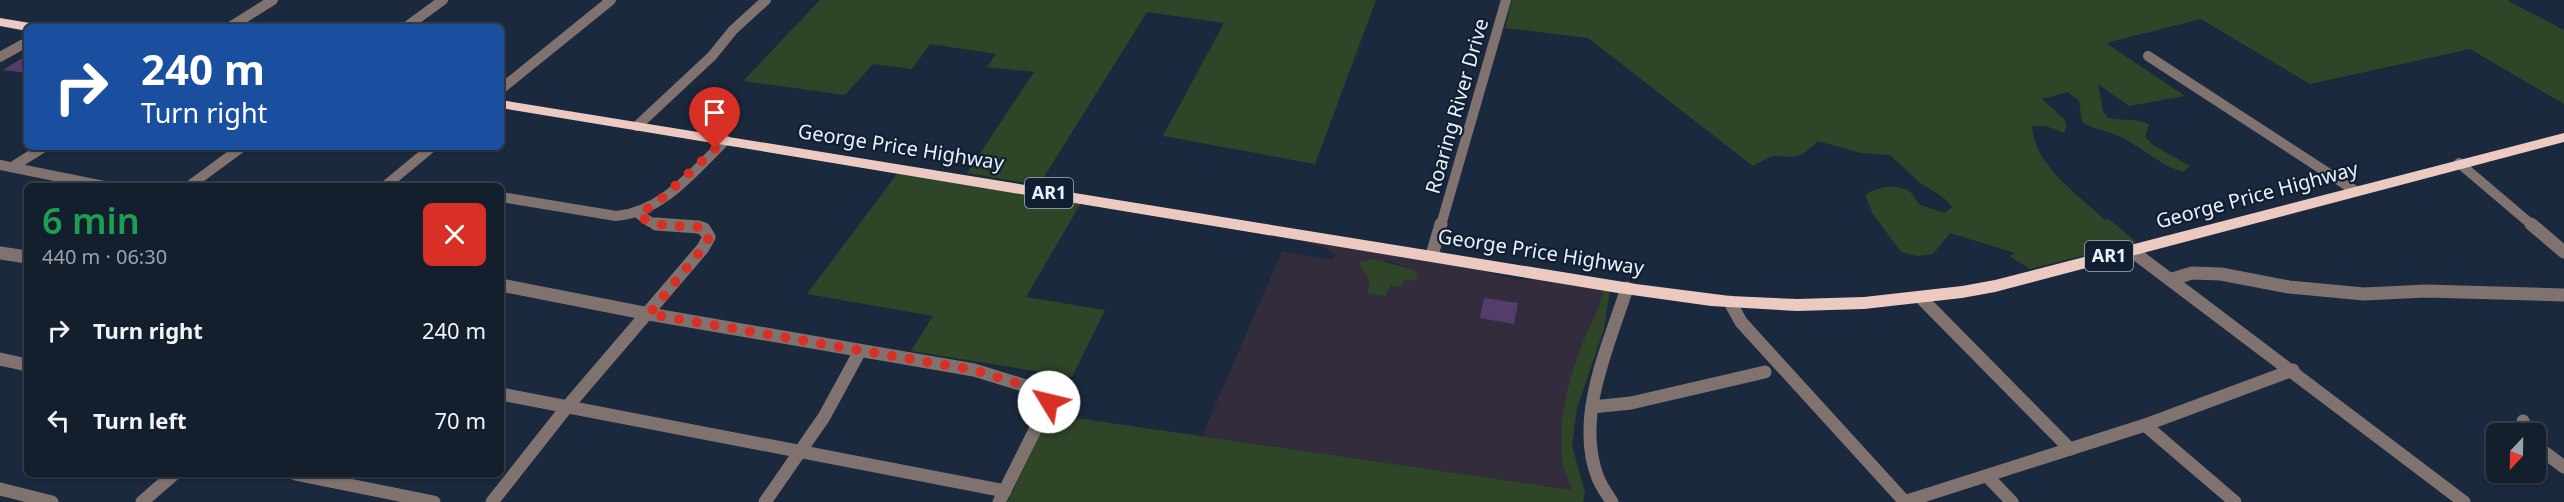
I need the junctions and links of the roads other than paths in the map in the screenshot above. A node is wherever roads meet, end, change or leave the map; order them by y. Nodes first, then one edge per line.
1 (273, 0) edge
2 (443, 0) edge
3 (611, 0) edge
4 (766, 0) edge
5 (1506, 0) edge
6 (0, 22) edge
7 (235, 24) edge
8 (410, 24) edge
9 (24, 26) edge
10 (24, 44) edge
11 (2148, 56) dead end
12 (0, 57) edge
13 (504, 87) edge
14 (504, 104) edge
15 (637, 126) junction
16 (2564, 137) edge
17 (726, 140) junction
18 (38, 150) edge
19 (238, 150) edge
20 (428, 150) edge
21 (2459, 163) junction
22 (6, 166) edge
23 (89, 183) edge
24 (193, 183) edge
25 (389, 183) edge
26 (2355, 190) junction
27 (504, 197) edge
28 (639, 214) junction
29 (2562, 247) edge
30 (2132, 251) junction
31 (0, 253) edge
32 (1432, 255) junction
33 (24, 257) edge
34 (2172, 279) junction
35 (504, 286) edge
36 (1627, 288) junction
37 (2564, 295) edge
38 (1922, 299) junction
39 (1730, 302) junction
40 (649, 314) junction
41 (860, 351) junction
42 (0, 359) edge
43 (24, 364) edge
44 (2293, 370) junction
45 (1765, 372) dead end
46 (504, 395) edge
47 (567, 407) junction
48 (1592, 407) junction
49 (2145, 425) junction
50 (2070, 449) junction
51 (800, 450) junction
52 (2546, 453) edge
53 (2564, 467) edge
54 (171, 477) edge
55 (310, 477) edge
56 (1988, 477) junction
57 (1, 490) edge
58 (1002, 496) edge
59 (52, 502) edge
60 (142, 502) edge
61 (434, 502) edge
62 (492, 502) edge
63 (765, 502) edge
64 (1612, 502) edge
65 (1904, 502) edge
66 (2012, 502) edge
67 (2235, 502) edge
68 (2464, 502) edge

1 - 7 street
2 - 8 street
3 - 13 street
4 - 15 street
5 - 32 street, Roaring River Drive
6 - 9 highway
10 - 12 street
11 - 26 street
14 - 15 highway, George Price Highway / AR1
15 - 17 highway, George Price Highway / AR1
16 - 21 highway, George Price Highway / AR1
17 - 28 street
17 - 32 highway, George Price Highway / AR1
18 - 22 street
19 - 24 street
20 - 25 street
21 - 26 highway, George Price Highway / AR1
21 - 29 street
22 - 23 street
26 - 30 highway, George Price Highway / AR1
27 - 28 street
28 - 40 street
30 - 34 street
30 - 38 highway, George Price Highway / AR1
31 - 33 street
32 - 36 highway, George Price Highway / AR1
34 - 37 street
34 - 44 street
35 - 40 street
36 - 39 highway, George Price Highway / AR1
36 - 48 street
38 - 39 highway, George Price Highway / AR1
38 - 50 street
39 - 65 street
40 - 41 street
40 - 47 street
41 - 51 street
41 - 58 street
42 - 43 street
44 - 49 street
44 - 68 street
45 - 48 street
46 - 47 street
47 - 51 street
47 - 62 street
48 - 64 street
49 - 50 street
49 - 67 street
50 - 56 street
51 - 58 street
51 - 63 street
52 - 53 street
54 - 60 street
55 - 61 street
56 - 65 street
56 - 66 street
57 - 59 street

